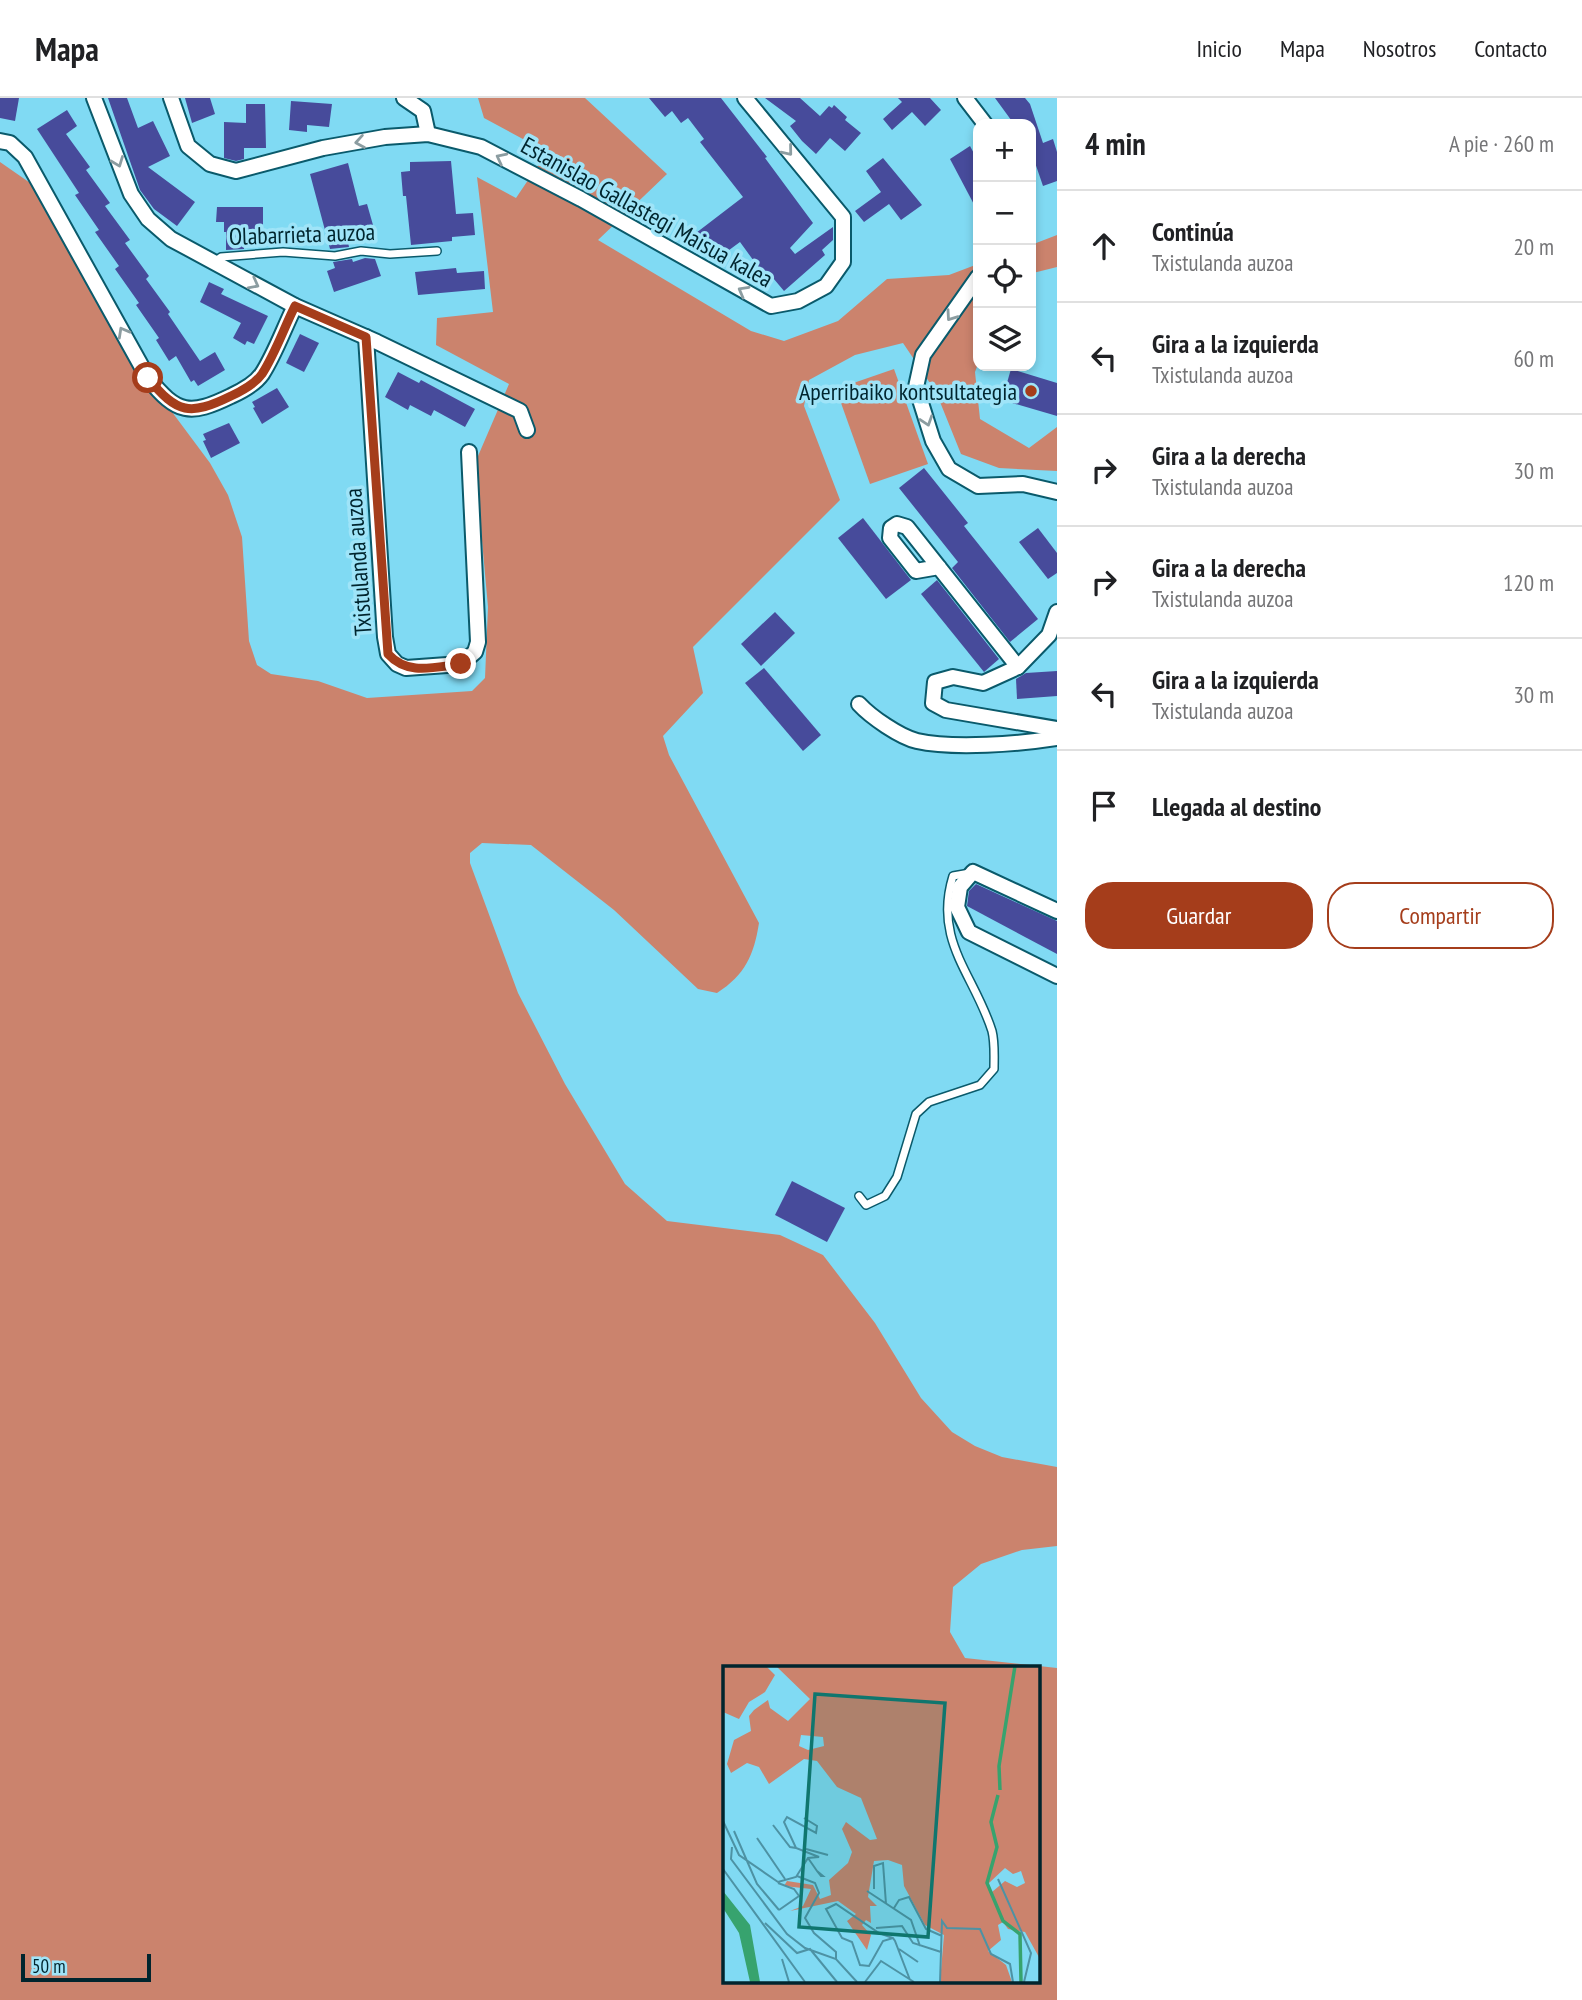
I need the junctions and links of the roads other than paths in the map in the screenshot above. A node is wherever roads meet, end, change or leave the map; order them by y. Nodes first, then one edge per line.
1 (94, 98) edge
2 (171, 98) edge
3 (404, 98) edge
4 (745, 98) edge
5 (965, 98) edge
6 (981, 119) edge
7 (428, 134) junction
8 (0, 141) edge
9 (437, 251) dead end
10 (214, 262) junction
11 (973, 284) edge
12 (295, 306) junction
13 (366, 337) junction
14 (527, 430) dead end
15 (469, 452) dead end
16 (1057, 492) edge
17 (939, 568) dead end
18 (1057, 612) edge
19 (1018, 667) junction
20 (864, 708) dead end
21 (1057, 729) edge
22 (1057, 738) edge
23 (973, 872) junction
24 (1057, 911) edge
25 (1057, 976) edge
26 (859, 1196) dead end

1 -> 10 street, Olabarrieta auzoa
7 -> 2 street
3 - 7 street
4 -> 7 street, Estanislao Gallastegi Maisua kalea
5 - 6 street
12 -> 8 street
9 - 10 lane, Olabarrieta auzoa
10 -> 12 street
11 -> 16 street
12 - 13 street
13 - 14 street
13 - 15 street, Txistulanda auzoa
17 - 19 street
18 - 19 street
19 - 21 street
20 - 22 street
23 - 24 street
23 - 25 street
23 - 26 lane

